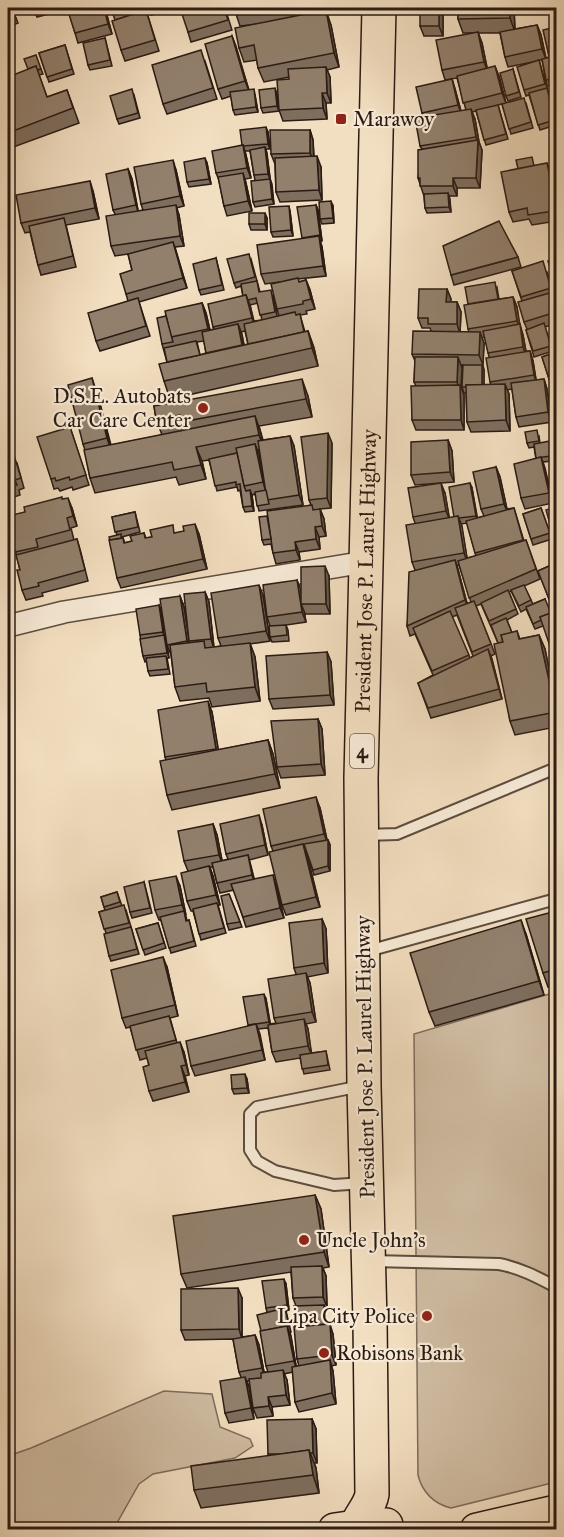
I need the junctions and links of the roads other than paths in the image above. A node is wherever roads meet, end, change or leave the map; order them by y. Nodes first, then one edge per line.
1 (379, 8) edge
2 (365, 562) junction
3 (8, 626) edge
4 (556, 768) edge
5 (362, 835) junction
6 (556, 899) edge
7 (362, 953) junction
8 (364, 1086) junction
9 (367, 1183) junction
10 (369, 1261) junction
11 (556, 1287) edge
12 (556, 1512) edge
13 (370, 1528) edge
14 (477, 1530) edge

1 - 2 main road, President Jose P. Laurel Highway / 4
2 - 3 street
2 - 5 main road, President Jose P. Laurel Highway / 4
4 - 5 lane
5 - 7 main road, President Jose P. Laurel Highway / 4
6 - 7 lane
7 - 8 main road, President Jose P. Laurel Highway / 4
8 - 9 main road, President Jose P. Laurel Highway / 4
8 - 9 lane
9 - 10 main road, President Jose P. Laurel Highway / 4
10 - 11 lane
10 - 13 main road, President Jose P. Laurel Highway / 4
12 - 14 main road

